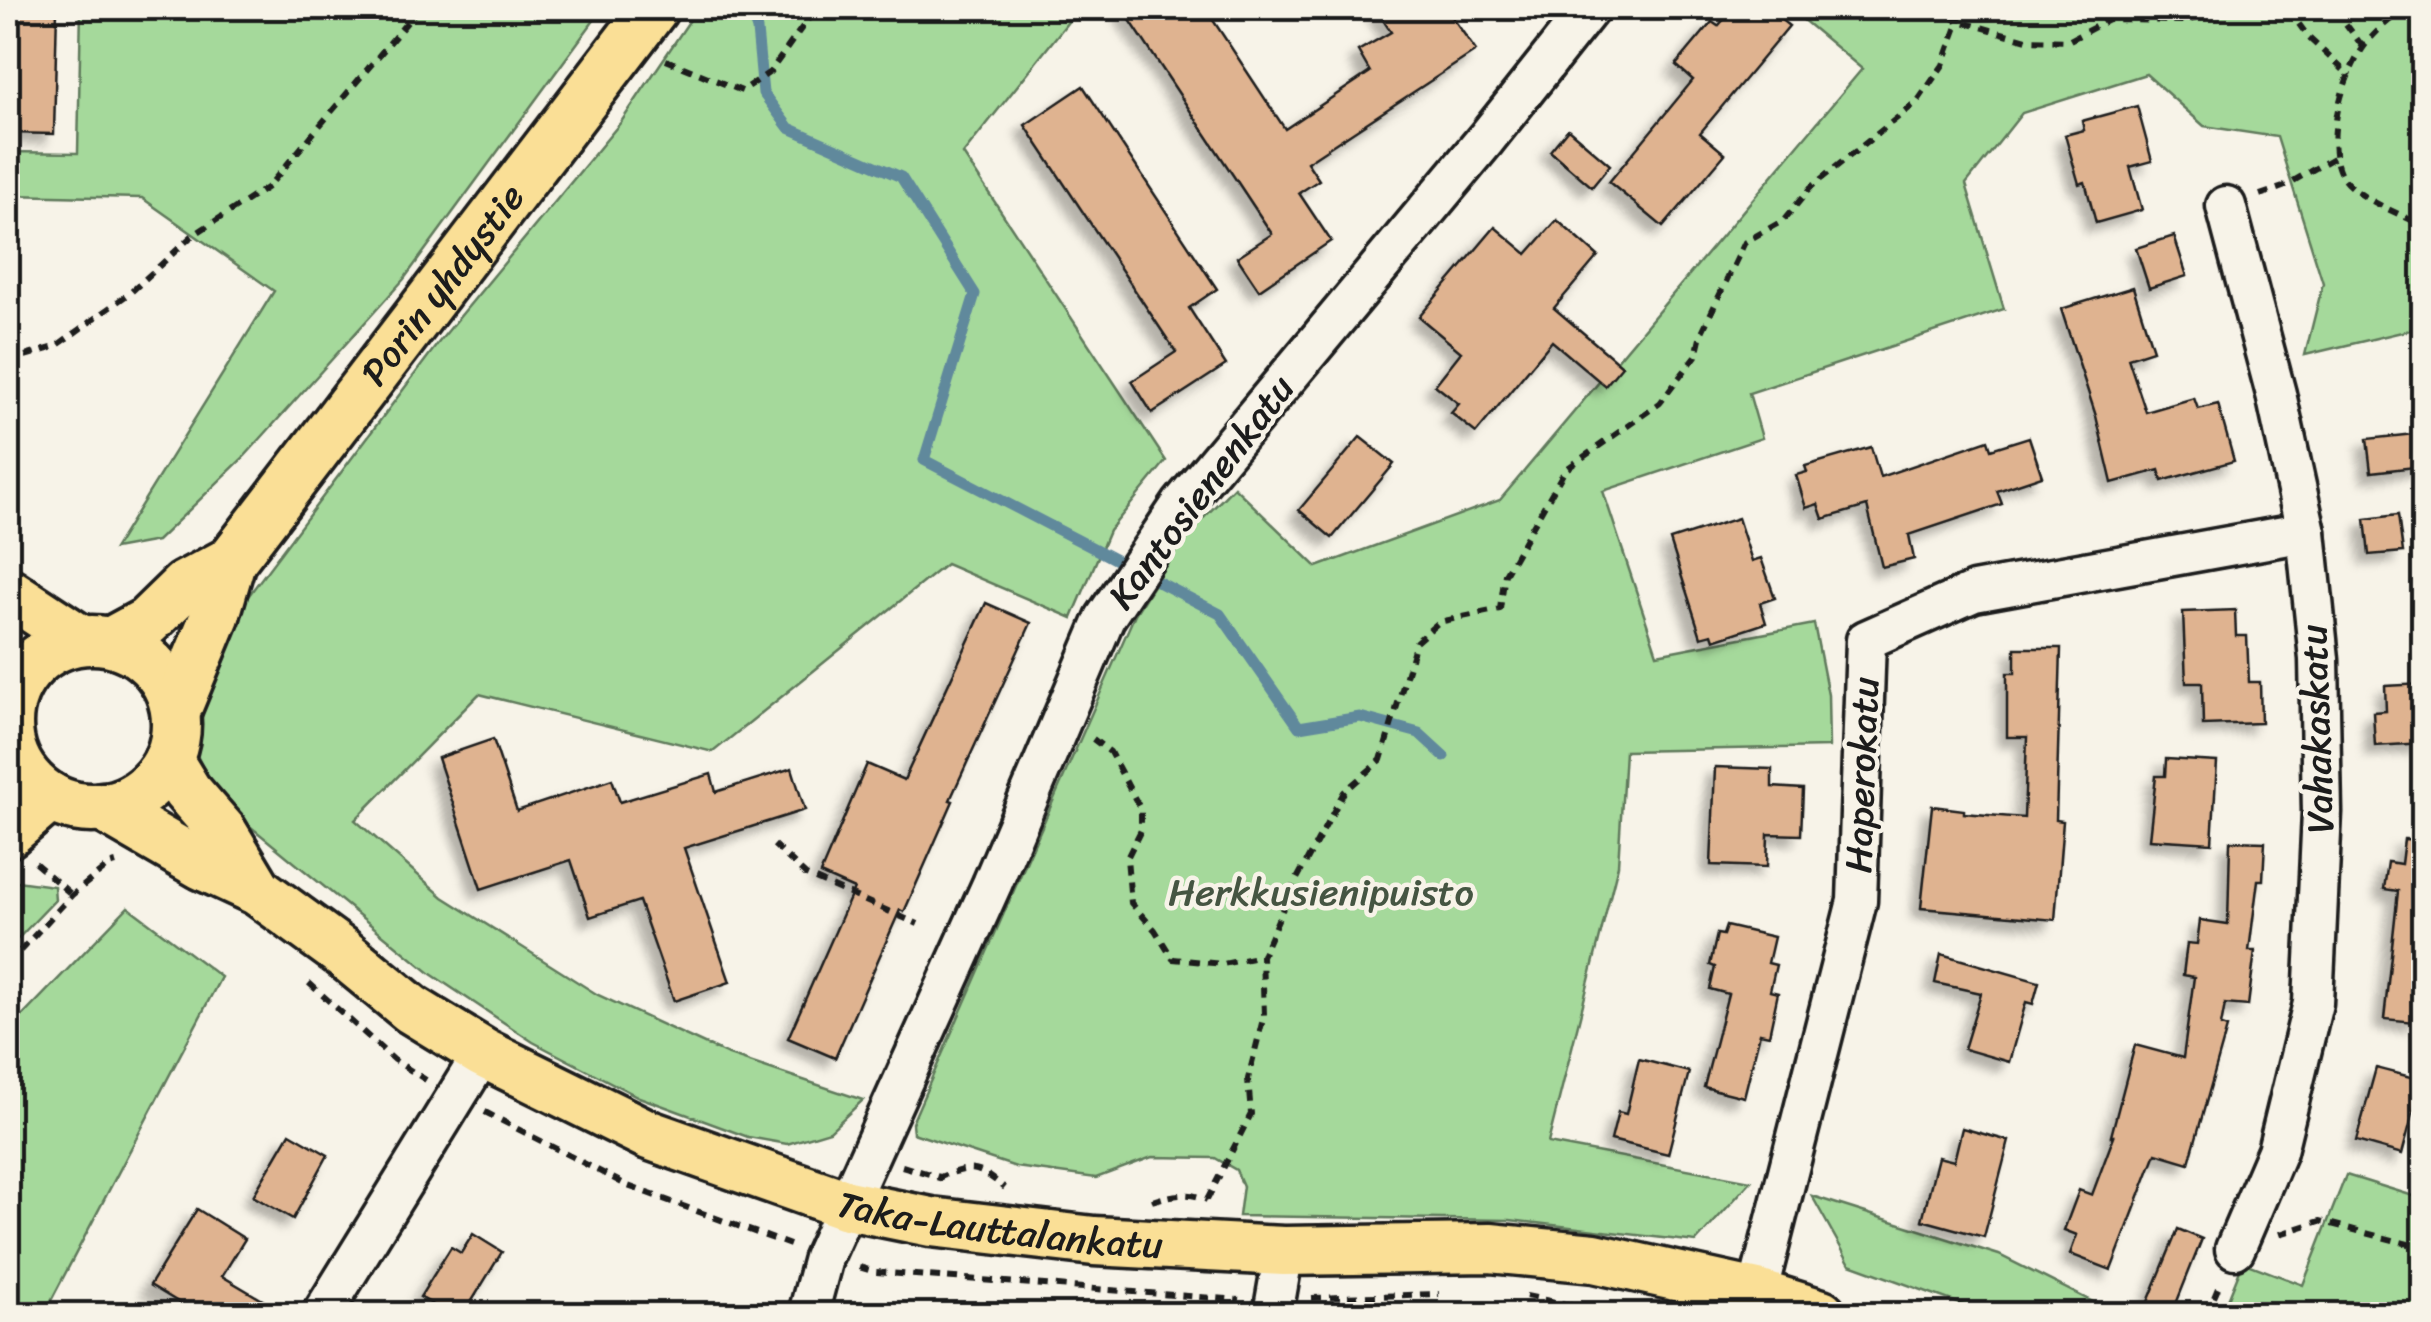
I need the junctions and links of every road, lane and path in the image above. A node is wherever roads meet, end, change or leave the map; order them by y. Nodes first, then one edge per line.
1 (419, 8) edge
2 (816, 8) edge
3 (1590, 8) edge
4 (1932, 8) edge
5 (1960, 8) edge
6 (2232, 8) edge
7 (2269, 8) edge
8 (2339, 8) edge
9 (2406, 8) edge
10 (1959, 21) junction
11 (641, 26) edge
12 (2363, 47) junction
13 (2350, 76) junction
14 (2334, 158) junction
15 (2226, 206) joint
16 (2424, 226) edge
17 (8, 362) edge
18 (2306, 532) junction
19 (231, 560) junction
20 (8, 592) edge
21 (96, 641) junction
22 (9, 709) edge
23 (176, 711) junction
24 (1063, 715) junction
25 (168, 760) junction
26 (50, 797) junction
27 (102, 808) junction
28 (18, 845) edge
29 (774, 845) dead end
30 (258, 891) junction
31 (918, 924) dead end
32 (1262, 956) junction
33 (8, 964) edge
34 (484, 1053) junction
35 (1207, 1200) dead end
36 (846, 1206) junction
37 (2424, 1248) edge
38 (2235, 1249) joint
39 (1284, 1251) junction
40 (1757, 1294) junction
41 (322, 1314) edge
42 (808, 1314) edge
43 (1273, 1314) edge
44 (1822, 1314) edge

1 - 17 path
2 - 11 path
3 - 24 street, Kantosienenkatu
4 - 10 path
5 - 10 path
6 - 10 path
7 - 13 path
8 - 12 path
9 - 12 path
10 - 32 path
11 - 19 main road, Porin yhdystie
12 - 13 path
13 - 14 path
14 - 15 path
14 - 16 path
15 - 18 street, Vahakaskatu
18 - 38 street, Vahakaskatu
18 - 40 street, Haperokatu
19 - 21 main road, Porin yhdystie
19 - 23 main road, Porin yhdystie
20 - 21 main road
21 - 22 main road
21 - 23 main road
22 - 26 main road
23 - 25 main road
24 - 32 path
24 - 36 street, Kantosienenkatu
25 - 27 main road
25 - 30 main road, Taka-Lauttalankatu
26 - 27 main road
26 - 28 main road
27 - 30 main road, Taka-Lauttalankatu
28 - 33 path
29 - 31 path
30 - 34 main road, Taka-Lauttalankatu
32 - 35 path
34 - 36 main road, Taka-Lauttalankatu
34 - 41 street
36 - 39 main road, Taka-Lauttalankatu
36 - 42 street, Kantosienenkatu
37 - 38 path
39 - 40 main road, Taka-Lauttalankatu
39 - 43 street
40 - 44 main road, Taka-Lauttalankatu

